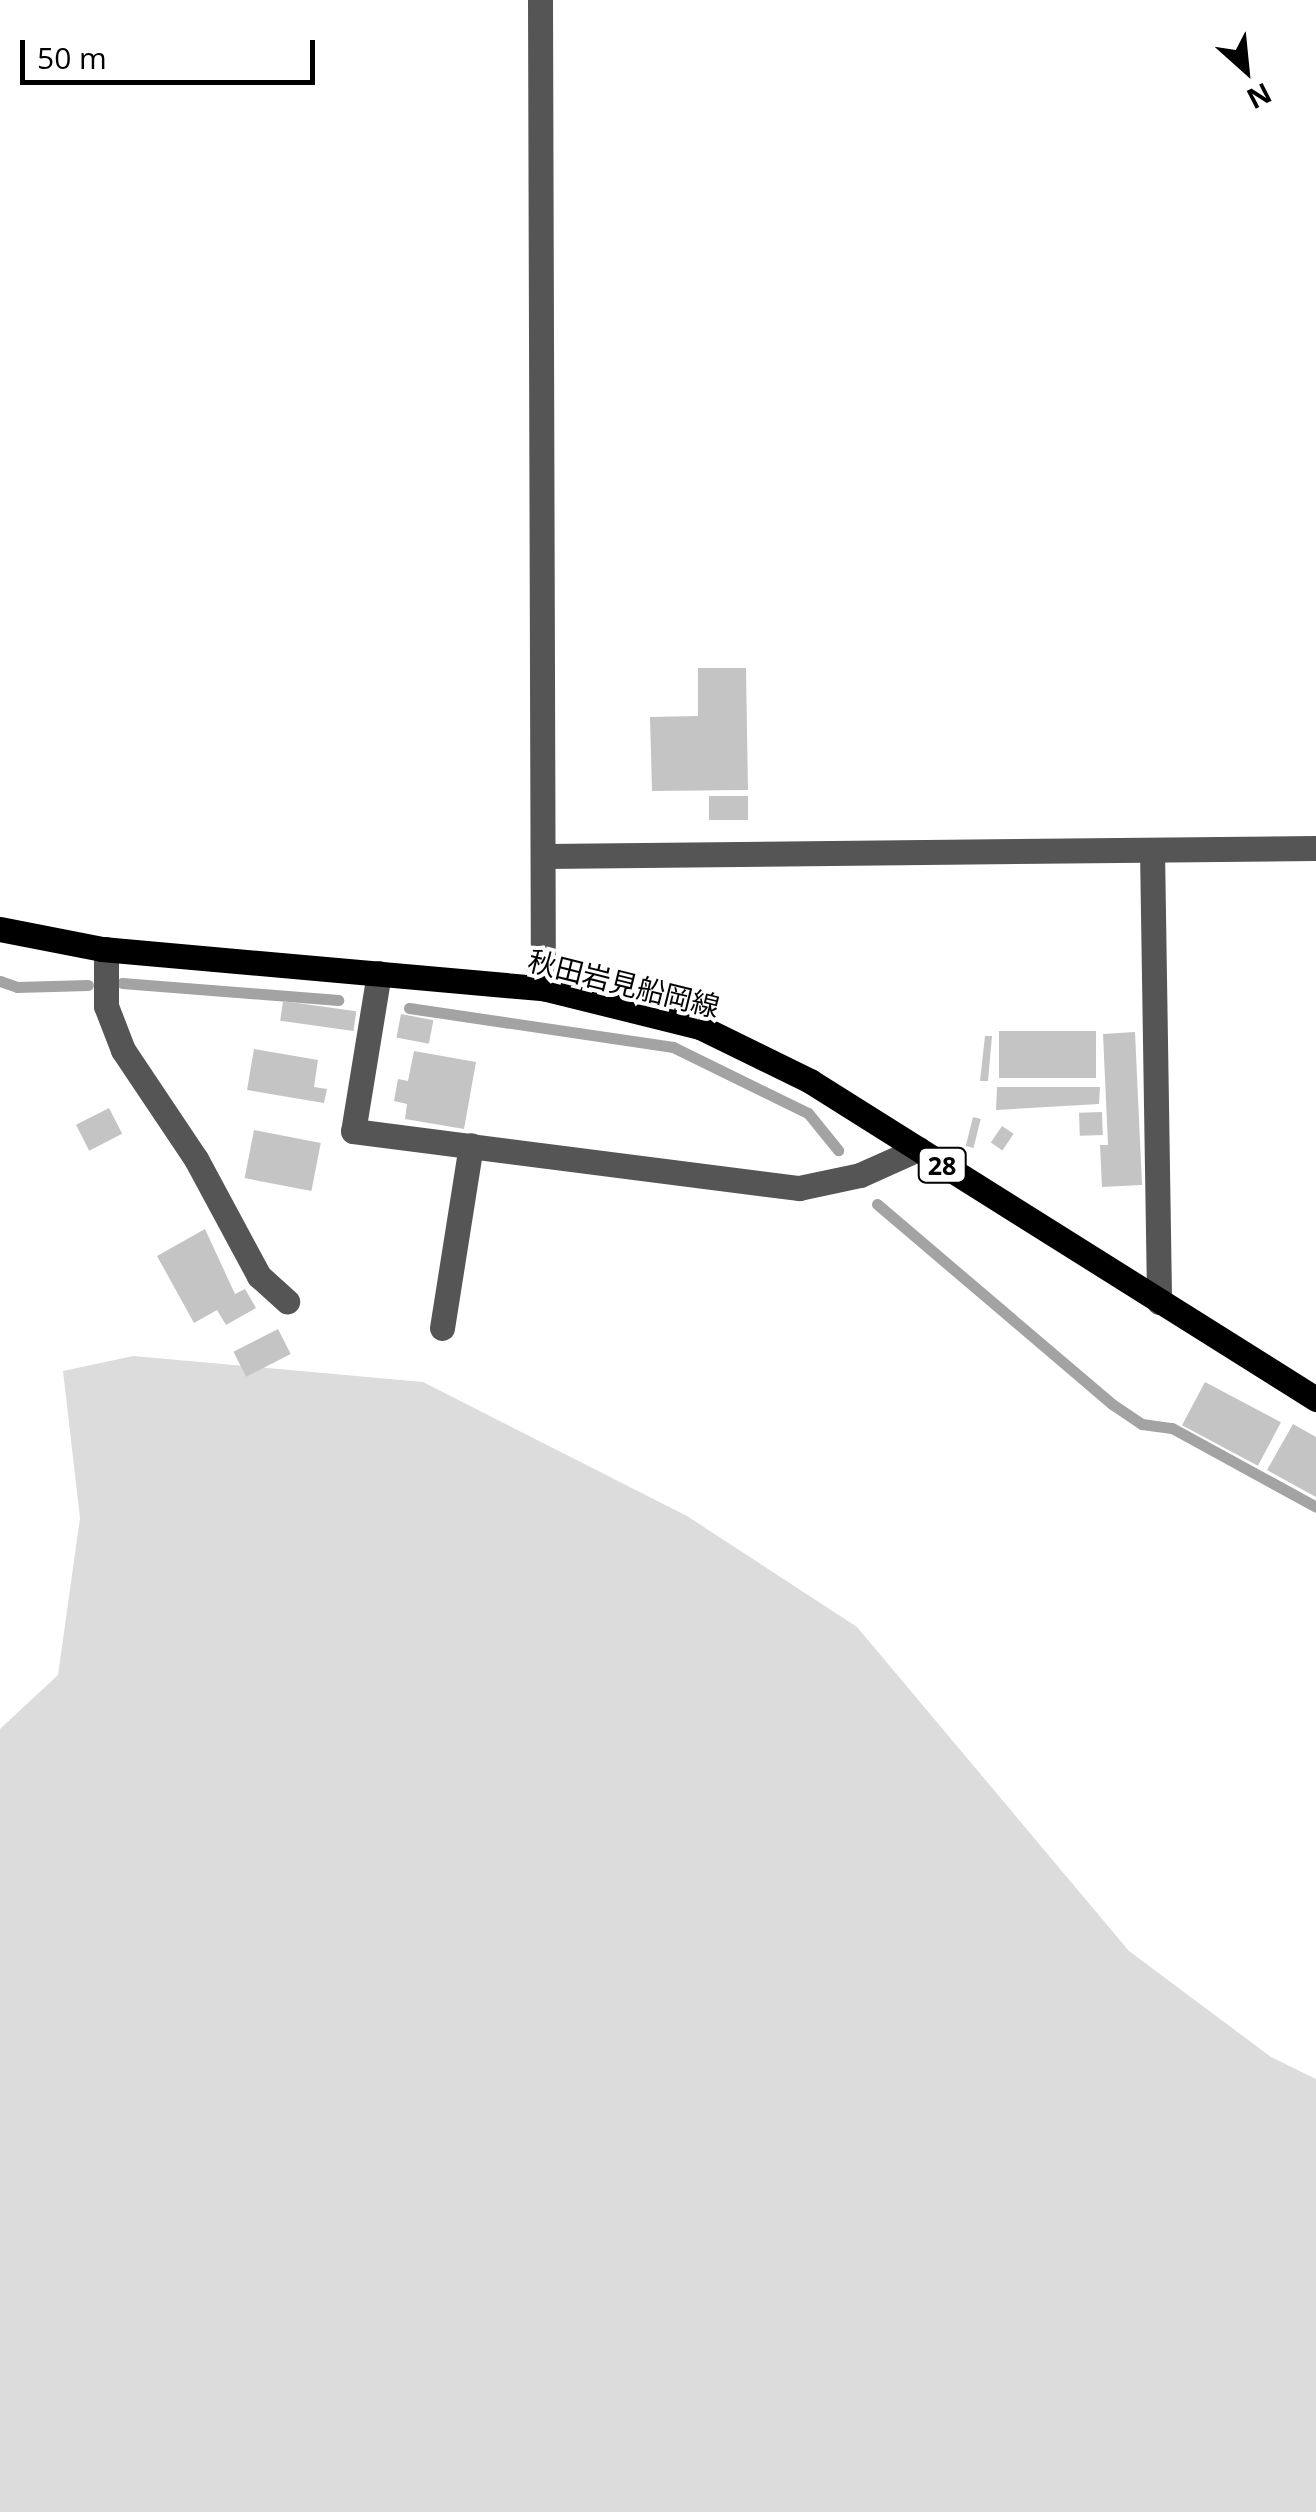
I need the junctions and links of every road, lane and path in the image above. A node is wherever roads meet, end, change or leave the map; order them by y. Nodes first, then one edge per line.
1 (540, 0) edge
2 (1316, 848) edge
3 (1152, 850) junction
4 (546, 856) junction
5 (0, 929) edge
6 (106, 950) junction
7 (379, 973) junction
8 (543, 988) junction
9 (471, 1145) junction
10 (918, 1149) junction
11 (287, 1300) dead end
12 (1159, 1302) junction
13 (442, 1328) dead end
14 (1316, 1399) edge

1 - 4 street
2 - 3 street
3 - 4 street
3 - 12 street
4 - 8 street
5 - 6 main road, 秋田岩見船岡線 / 28
6 - 7 main road, 秋田岩見船岡線 / 28
6 - 11 street
7 - 8 main road, 秋田岩見船岡線 / 28
7 - 9 street
8 - 10 main road, 秋田岩見船岡線 / 28
9 - 10 street
9 - 13 street
10 - 12 main road, 秋田岩見船岡線 / 28
12 - 14 main road, 秋田岩見船岡線 / 28

